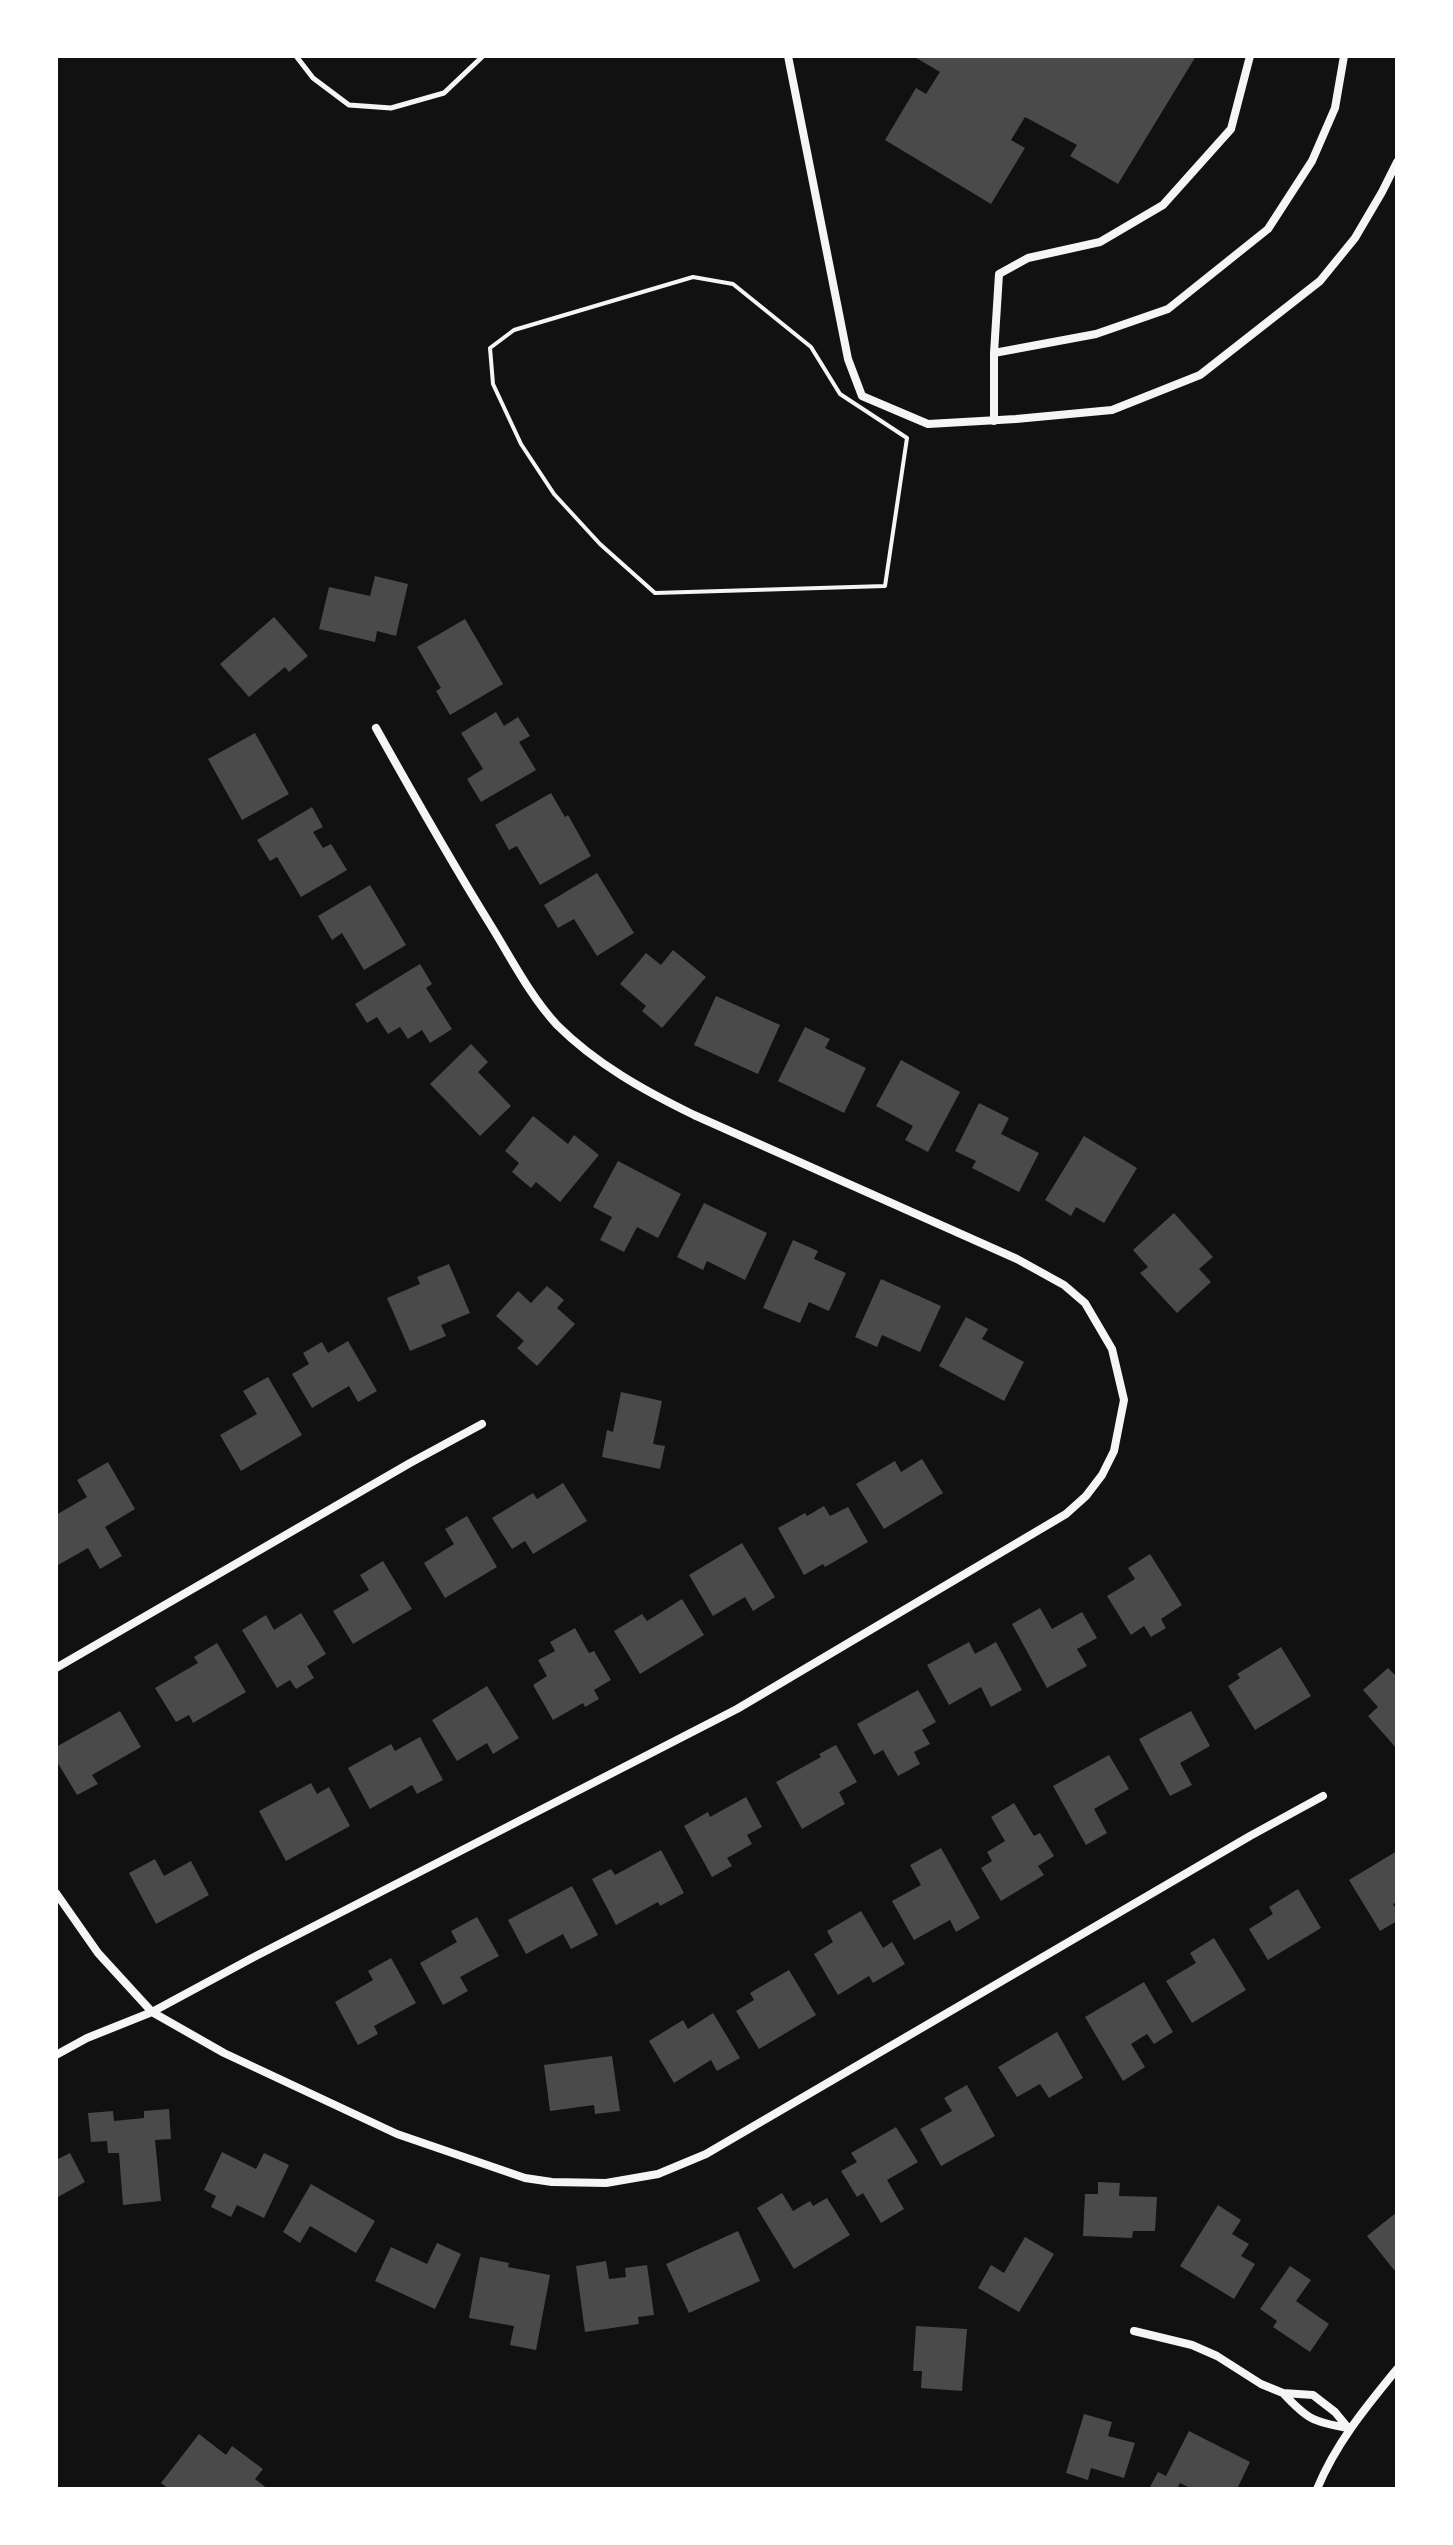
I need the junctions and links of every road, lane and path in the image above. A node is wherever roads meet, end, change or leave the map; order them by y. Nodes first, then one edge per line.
1 (296, 56) edge
2 (483, 56) edge
3 (788, 56) edge
4 (1250, 56) edge
5 (1344, 56) edge
6 (1397, 162) edge
7 (811, 347) joint
8 (994, 353) junction
9 (994, 421) junction
10 (376, 728) dead end
11 (482, 1424) dead end
12 (56, 1668) edge
13 (1323, 1796) dead end
14 (56, 1893) edge
15 (152, 2012) junction
16 (56, 2055) edge
17 (1134, 2331) dead end
18 (1397, 2369) edge
19 (1283, 2393) junction
20 (1349, 2429) junction
21 (1317, 2489) edge

1 - 2 lane
3 - 9 street
4 - 8 street
5 - 8 street
6 - 9 street
7 - 7 path
8 - 9 street
10 - 15 street
11 - 12 street
13 - 15 street
14 - 15 street
15 - 16 street
17 - 19 street
18 - 20 street
19 - 20 street
19 - 20 street
20 - 21 street

